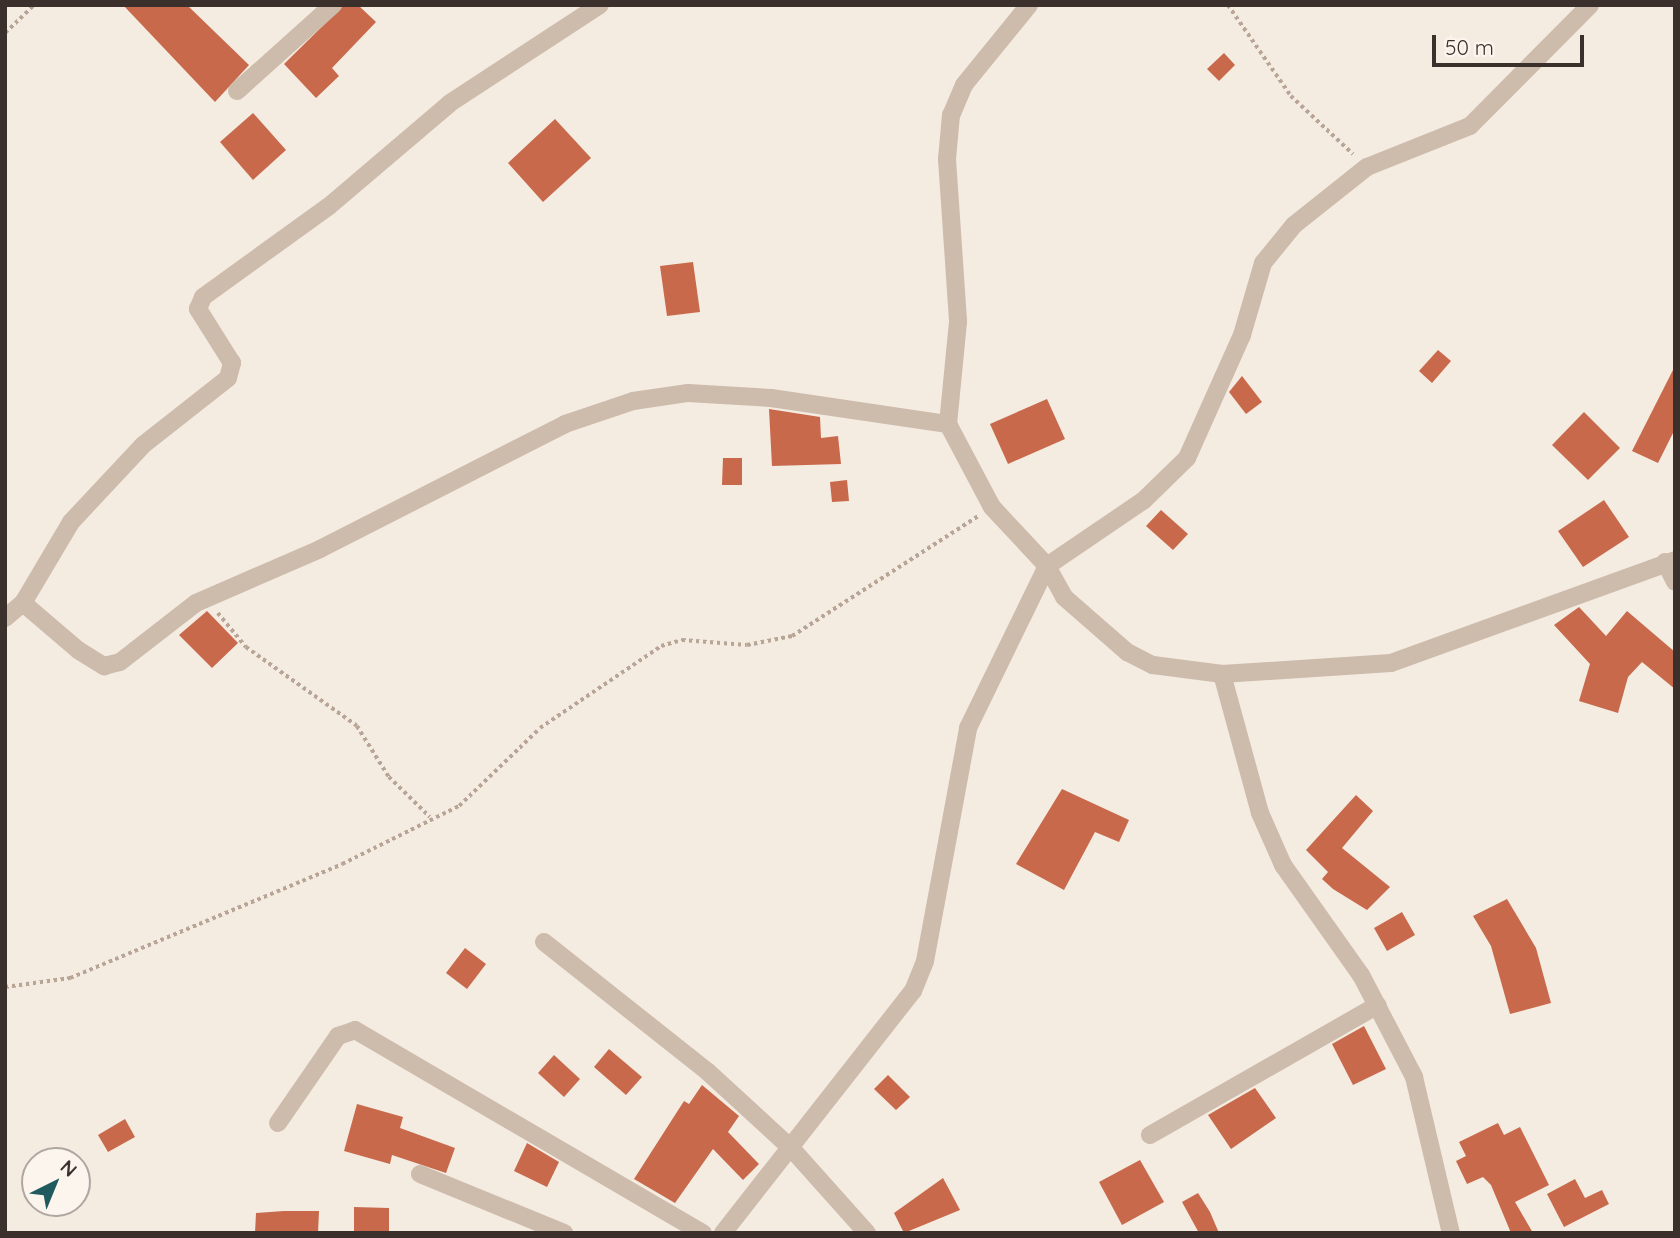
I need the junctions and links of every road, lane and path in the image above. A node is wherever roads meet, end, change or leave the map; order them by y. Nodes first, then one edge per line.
1 (34, 5) edge
2 (333, 5) edge
3 (600, 5) edge
4 (1028, 5) edge
5 (1228, 5) edge
6 (1590, 5) edge
7 (5, 33) edge
8 (237, 91) dead end
9 (1367, 167) junction
10 (948, 425) junction
11 (992, 508) junction
12 (1670, 561) edge
13 (1047, 566) junction
14 (1675, 582) edge
15 (205, 598) junction
16 (23, 603) junction
17 (5, 618) edge
18 (1222, 674) junction
19 (430, 817) junction
20 (544, 942) dead end
21 (5, 987) edge
22 (1378, 1005) junction
23 (278, 1123) dead end
24 (1150, 1135) dead end
25 (791, 1148) junction
26 (420, 1174) dead end
27 (544, 1230) edge
28 (564, 1233) edge
29 (703, 1233) edge
30 (723, 1233) edge
31 (867, 1233) edge
32 (1451, 1233) edge

1 - 7 path
2 - 8 street
3 - 16 street
4 - 10 street
5 - 9 path
6 - 9 street
9 - 13 street
10 - 11 street
10 - 15 street
11 - 13 street
11 - 19 path
12 - 14 street
12 - 18 street
13 - 18 street
13 - 25 street
15 - 16 street
15 - 19 path
16 - 17 street
18 - 22 street
19 - 21 path
20 - 25 street
22 - 24 street
22 - 32 street
23 - 29 street
25 - 30 street
25 - 31 street
26 - 27 street
27 - 28 street

